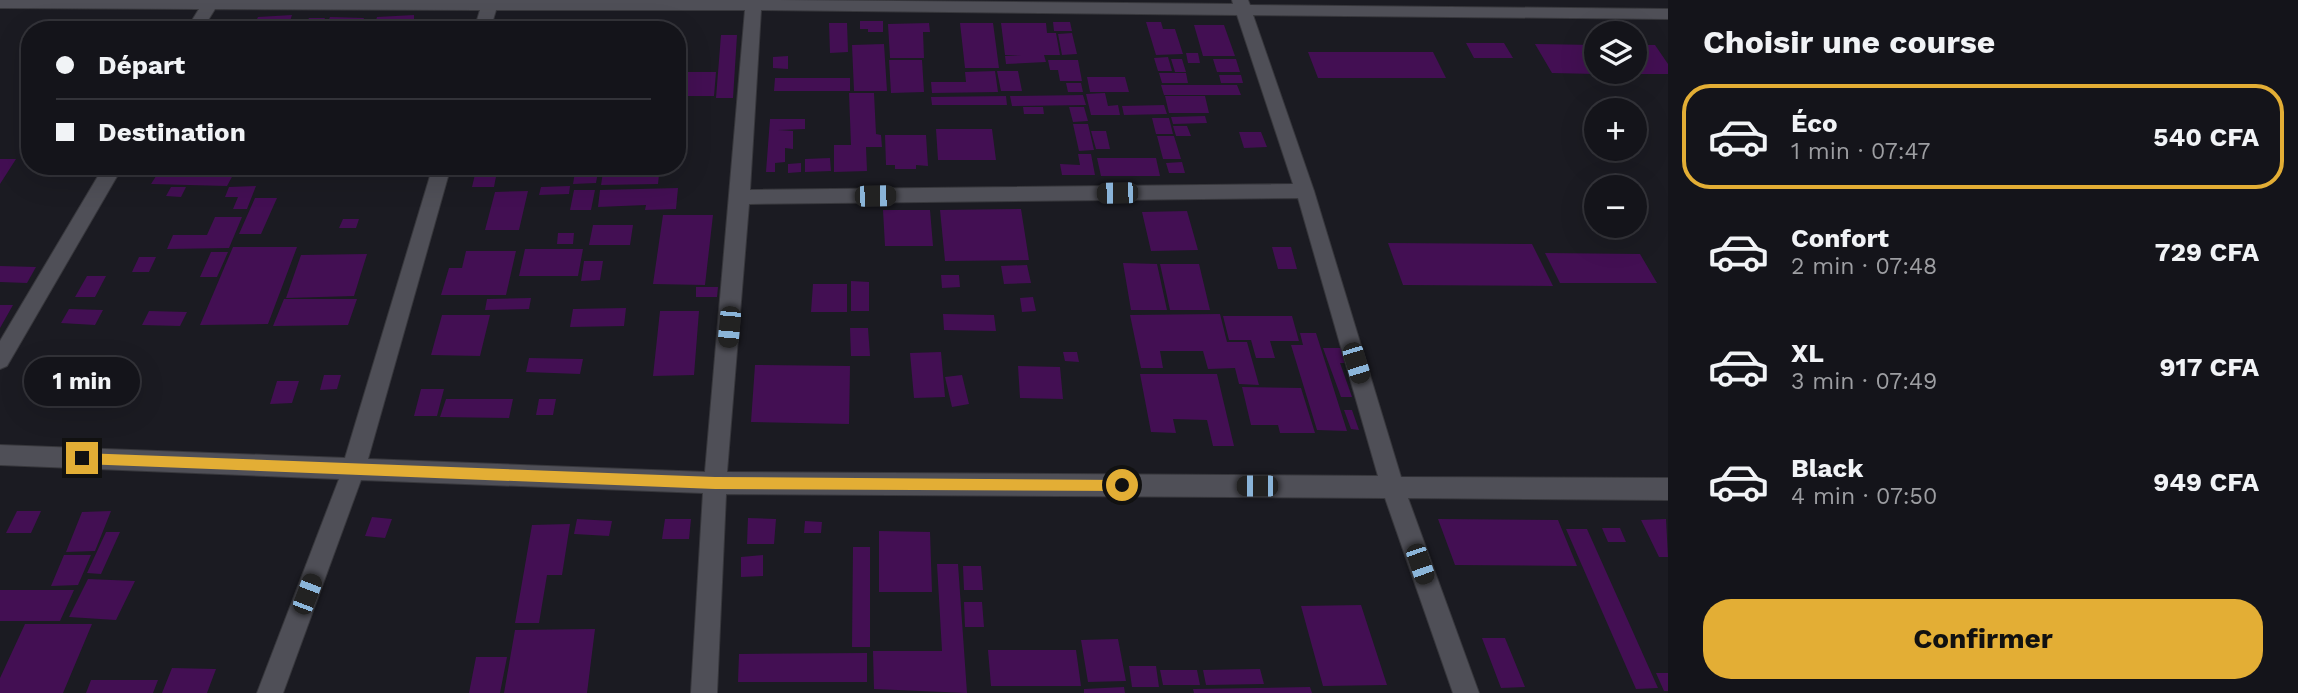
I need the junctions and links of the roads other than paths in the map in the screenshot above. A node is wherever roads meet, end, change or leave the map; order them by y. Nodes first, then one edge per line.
1 (0, 3) edge
2 (210, 3) edge
3 (490, 3) edge
4 (754, 3) edge
5 (1242, 5) edge
6 (1668, 15) edge
7 (199, 21) edge
8 (485, 21) edge
9 (109, 175) edge
10 (439, 175) edge
11 (1305, 191) junction
12 (740, 197) junction
13 (0, 360) edge
14 (0, 455) edge
15 (353, 471) junction
16 (715, 483) junction
17 (1393, 487) junction
18 (1668, 489) edge
19 (270, 693) edge
20 (704, 693) edge
21 (1466, 693) edge

1 - 2 street
2 - 3 street
2 - 7 street
3 - 4 street
3 - 8 street
4 - 5 street
4 - 12 street
5 - 6 street
5 - 11 street
9 - 13 street
10 - 15 street
11 - 12 street
11 - 17 street
12 - 16 street
14 - 15 street
15 - 16 street
15 - 19 street
16 - 17 street
16 - 20 street
17 - 18 street
17 - 21 street

